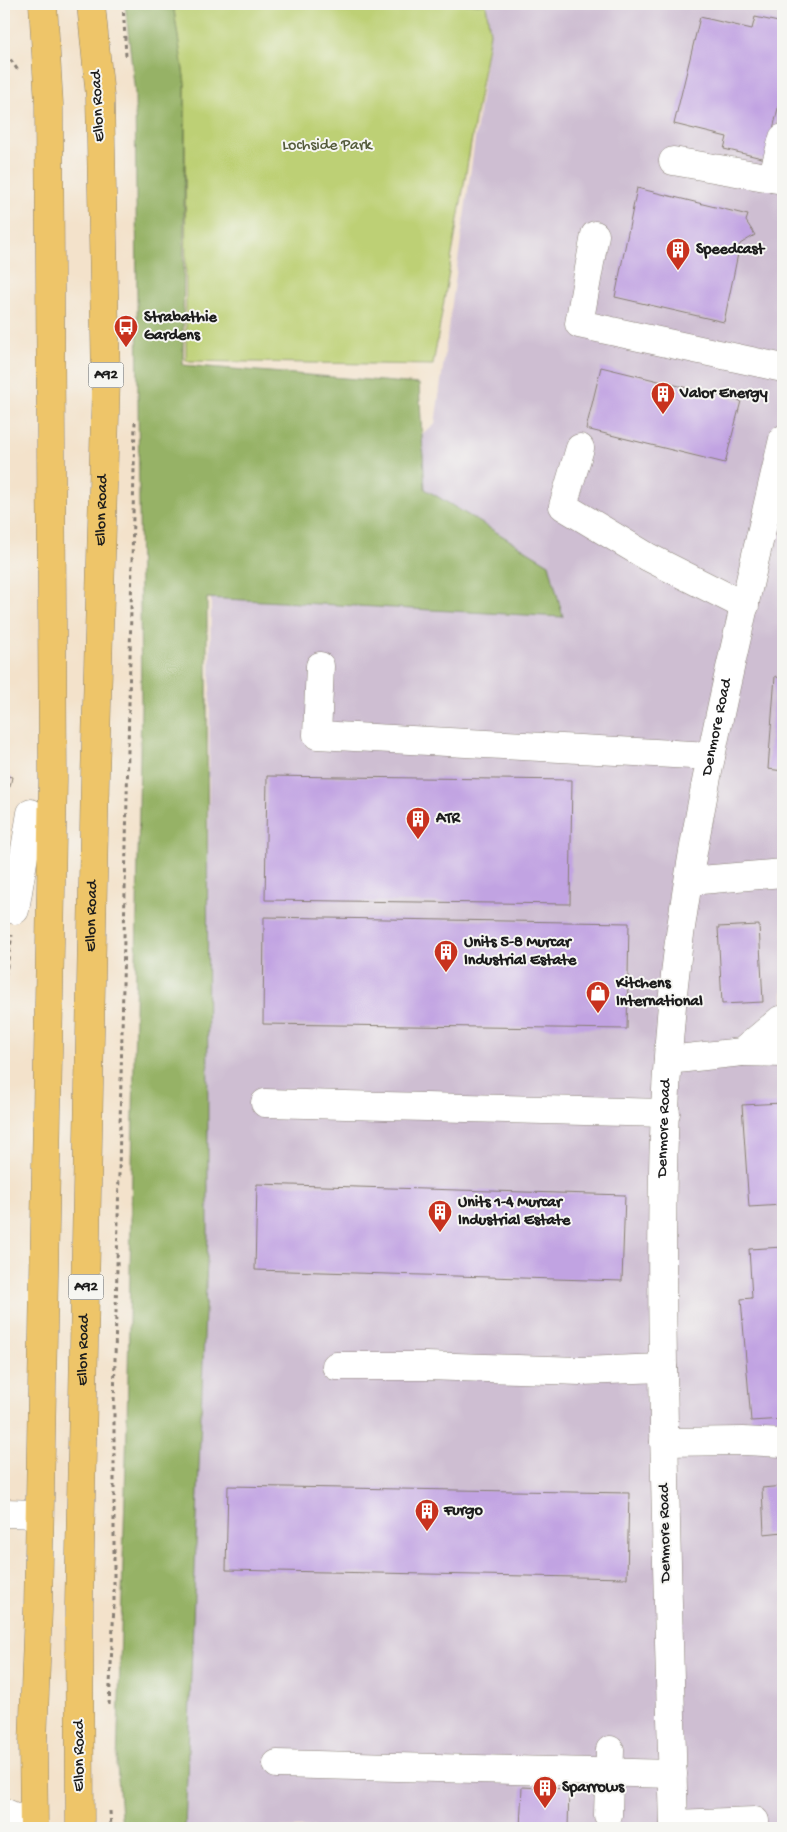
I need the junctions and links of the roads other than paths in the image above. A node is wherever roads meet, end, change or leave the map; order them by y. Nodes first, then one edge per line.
1 (43, 4) edge
2 (91, 4) edge
3 (783, 138) edge
4 (673, 161) dead end
5 (778, 179) edge
6 (595, 235) dead end
7 (783, 368) edge
8 (783, 439) edge
9 (580, 448) dead end
10 (774, 522) edge
11 (745, 606) junction
12 (320, 666) dead end
13 (711, 756) junction
14 (31, 813) dead end
15 (783, 874) edge
16 (689, 881) junction
17 (16, 910) road end
18 (783, 1020) edge
19 (742, 1052) junction
20 (783, 1053) edge
21 (668, 1060) junction
22 (265, 1103) dead end
23 (666, 1113) junction
24 (336, 1366) dead end
25 (663, 1368) junction
26 (664, 1442) junction
27 (783, 1443) edge
28 (4, 1513) edge
29 (39, 1514) junction
30 (610, 1761) junction
31 (277, 1764) dead end
32 (672, 1774) junction
33 (4, 1812) edge
34 (608, 1815) dead end
35 (755, 1821) dead end
36 (674, 1826) edge
37 (34, 1827) edge
38 (80, 1828) edge

1 - 29 main road
2 - 38 main road, Ellon Road / A92
3 - 5 street
4 - 5 street
6 - 7 street
8 - 10 street, Denmore Road
9 - 11 street
10 - 11 street, Denmore Road
11 - 13 street, Denmore Road
12 - 13 street
13 - 16 street, Denmore Road
14 - 17 street
15 - 16 street
16 - 21 street, Denmore Road
18 - 19 street
19 - 20 street
19 - 21 street
21 - 23 street, Denmore Road
22 - 23 street
23 - 25 street, Denmore Road
24 - 25 street
25 - 26 street, Denmore Road
26 - 27 street
26 - 32 street, Denmore Road
28 - 29 street
29 - 37 main road
30 - 31 street
30 - 32 street
30 - 34 street
32 - 36 street, Denmore Road
33 - 37 street
35 - 36 street

